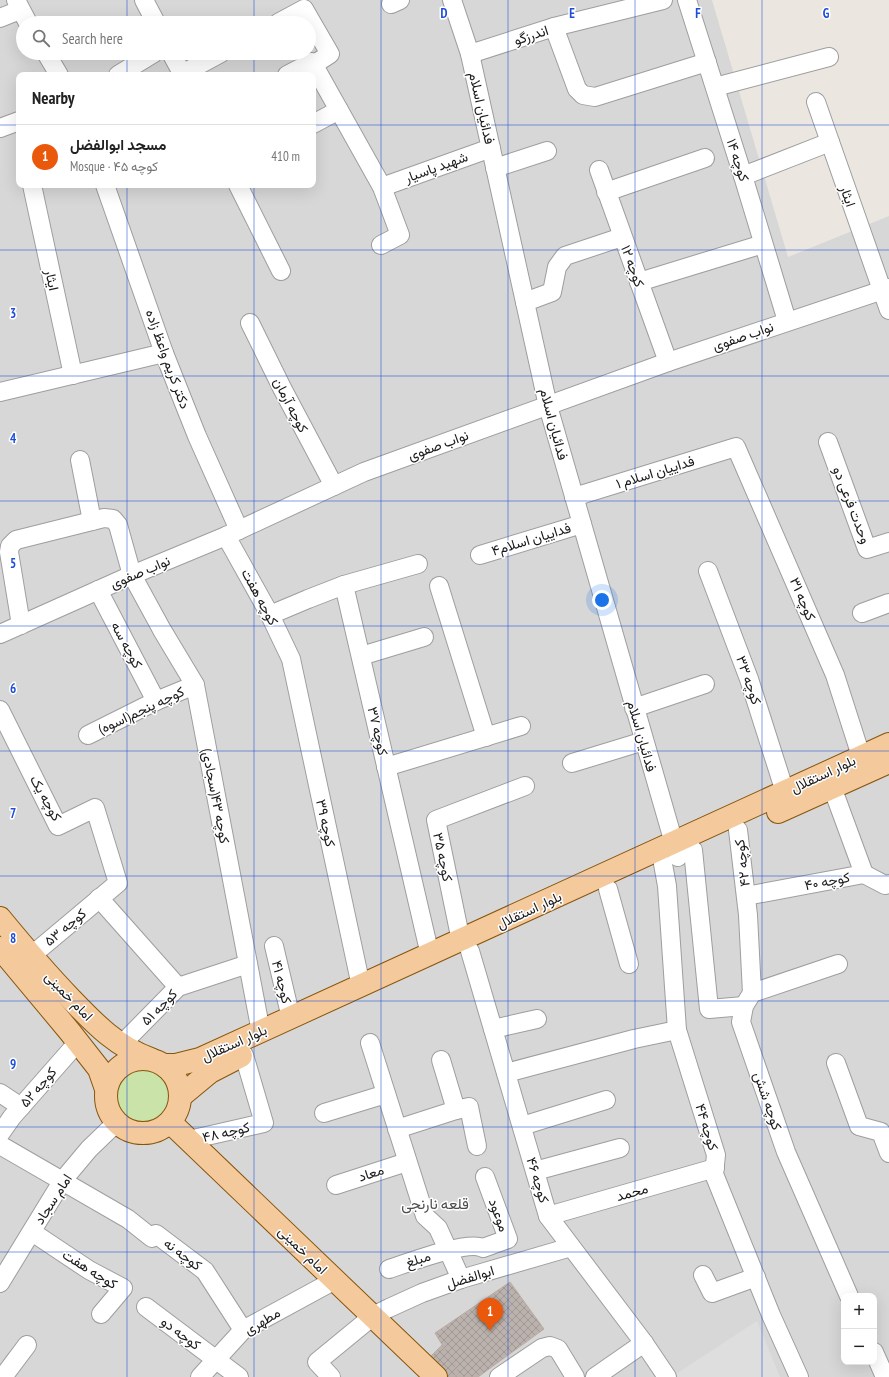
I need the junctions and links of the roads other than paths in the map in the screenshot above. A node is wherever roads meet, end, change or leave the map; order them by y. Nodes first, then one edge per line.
1 (144, 0) edge
2 (452, 0) edge
3 (663, 0) edge
4 (687, 0) edge
5 (22, 11) edge
6 (152, 16) edge
7 (291, 16) edge
8 (308, 16) edge
9 (0, 18) edge
10 (554, 27) junction
11 (316, 30) edge
12 (470, 54) junction
13 (829, 57) dead end
14 (50, 60) edge
15 (143, 60) edge
16 (175, 60) edge
17 (208, 60) edge
18 (707, 62) junction
19 (313, 65) junction
20 (57, 72) edge
21 (123, 72) edge
22 (181, 72) edge
23 (186, 72) edge
24 (293, 72) edge
25 (714, 87) junction
26 (816, 102) dead end
27 (339, 110) junction
28 (16, 122) edge
29 (316, 122) edge
30 (0, 128) edge
31 (830, 142) junction
32 (491, 148) junction
33 (547, 151) dead end
34 (705, 158) dead end
35 (496, 168) junction
36 (599, 170) dead end
37 (743, 176) junction
38 (382, 186) junction
39 (33, 188) edge
40 (106, 188) edge
41 (240, 188) edge
42 (606, 192) junction
43 (622, 237) junction
44 (763, 244) junction
45 (381, 245) dead end
46 (281, 271) dead end
47 (639, 282) junction
48 (885, 290) edge
49 (525, 302) junction
50 (889, 310) edge
51 (787, 321) junction
52 (250, 323) dead end
53 (164, 353) junction
54 (668, 362) junction
55 (73, 375) junction
56 (0, 392) edge
57 (548, 406) junction
58 (828, 442) dead end
59 (736, 447) joint
60 (80, 460) dead end
61 (334, 486) junction
62 (574, 496) junction
63 (92, 521) junction
64 (582, 524) junction
65 (233, 533) junction
66 (889, 542) edge
67 (480, 555) dead end
68 (418, 564) dead end
69 (708, 570) dead end
70 (132, 575) junction
71 (344, 586) junction
72 (439, 586) dead end
73 (98, 590) junction
74 (889, 603) edge
75 (862, 613) dead end
76 (270, 615) junction
77 (21, 625) junction
78 (0, 634) edge
79 (424, 637) dead end
80 (360, 656) junction
81 (291, 659) joint
82 (705, 684) dead end
83 (195, 685) junction
84 (156, 701) junction
85 (634, 708) junction
86 (0, 710) edge
87 (521, 726) dead end
88 (88, 735) dead end
89 (486, 737) junction
90 (644, 741) junction
91 (889, 744) edge
92 (861, 756) junction
93 (889, 762) edge
94 (572, 763) dead end
95 (386, 768) junction
96 (525, 786) dead end
97 (832, 788) junction
98 (785, 792) junction
99 (738, 830) junction
100 (676, 854) junction
101 (864, 874) junction
102 (608, 889) junction
103 (888, 889) edge
104 (746, 896) junction
105 (99, 898) junction
106 (0, 918) edge
107 (274, 946) dead end
108 (465, 946) junction
109 (0, 948) edge
110 (430, 955) junction
111 (31, 956) junction
112 (248, 964) junction
113 (629, 964) dead end
114 (838, 964) dead end
115 (361, 986) junction
116 (178, 988) junction
117 (748, 999) junction
118 (291, 1018) junction
119 (537, 1019) dead end
120 (493, 1029) junction
121 (677, 1030) junction
122 (261, 1032) junction
123 (78, 1042) junction
124 (370, 1043) dead end
125 (122, 1045) junction
126 (244, 1055) junction
127 (441, 1060) dead end
128 (158, 1062) junction
129 (836, 1064) dead end
130 (506, 1073) junction
131 (106, 1089) junction
132 (0, 1093) edge
133 (386, 1094) junction
134 (181, 1096) junction
135 (606, 1100) dead end
136 (21, 1107) junction
137 (456, 1110) junction
138 (324, 1113) dead end
139 (117, 1122) junction
140 (170, 1122) junction
141 (522, 1126) junction
142 (882, 1126) edge
143 (397, 1129) junction
144 (0, 1134) edge
145 (189, 1140) junction
146 (0, 1145) edge
147 (477, 1146) dead end
148 (620, 1148) dead end
149 (889, 1153) edge
150 (407, 1162) junction
151 (715, 1168) junction
152 (535, 1171) junction
153 (485, 1177) dead end
154 (63, 1180) junction
155 (336, 1185) dead end
156 (548, 1216) junction
157 (32, 1232) junction
158 (571, 1247) junction
159 (448, 1250) junction
160 (389, 1269) dead end
161 (703, 1275) dead end
162 (756, 1277) junction
163 (460, 1279) junction
164 (335, 1280) junction
165 (0, 1283) edge
166 (848, 1293) edge
167 (146, 1307) dead end
168 (101, 1314) dead end
169 (373, 1316) junction
170 (243, 1330) junction
171 (644, 1343) junction
172 (27, 1345) dead end
173 (877, 1359) edge
174 (216, 1360) junction
175 (3, 1377) edge
176 (200, 1377) edge
177 (239, 1377) edge
178 (331, 1377) edge
179 (436, 1377) edge
180 (499, 1377) edge
181 (575, 1377) edge
182 (595, 1377) edge
183 (667, 1377) edge
184 (799, 1377) edge
185 (885, 1377) edge

1 - 6 street
2 - 12 street, فدائیان اسلام
3 - 10 street, اندرزگو
4 - 18 street, کوچه ۱۴
5 - 9 street
7 - 8 street
10 - 12 street, اندرزگو
10 - 18 street
11 - 19 street
12 - 32 street, فدائیان اسلام
13 - 25 street
14 - 20 street
15 - 21 street
16 - 22 street
17 - 23 street
18 - 25 street, کوچه ۱۴
19 - 24 street
19 - 27 street
25 - 37 street, کوچه ۱۴
26 - 31 street, ایثار
27 - 29 street
27 - 38 street
28 - 30 street
31 - 37 street
31 - 48 street, ایثار
32 - 35 street, فدائیان اسلام
32 - 38 street, شهید پاسیار
33 - 35 street
34 - 42 street
35 - 49 street, فدائیان اسلام
36 - 42 street, کوچه ۱۲
37 - 44 street, کوچه ۱۴
38 - 45 street
39 - 55 street, ایثار
40 - 53 street, دکتر کریم واعظ زاده
41 - 46 street
42 - 43 street, کوچه ۱۲
43 - 47 street, کوچه ۱۲
43 - 49 street
44 - 47 street
44 - 51 street, کوچه ۱۴
47 - 54 street, کوچه ۱۲
48 - 50 street, ایثار
48 - 51 street, نواب صفوی
49 - 57 street, فدائیان اسلام
51 - 54 street, نواب صفوی
52 - 61 street, کوچه آرمان
53 - 55 street
53 - 65 street, دکتر کریم واعظ زاده
54 - 57 street, نواب صفوی
55 - 56 street
57 - 61 street, نواب صفوی
57 - 62 street, فدائیان اسلام
58 - 66 street, وحدت فرعی دو
59 - 62 street, فداییان اسلام ۱
59 - 92 street, کوچه ۳۱
60 - 63 street
61 - 65 street, نواب صفوی
62 - 64 street, فدائیان اسلام
63 - 70 street, کوچه ۴۳(سجادی)
63 - 77 street
64 - 67 street, فداییان اسلام۴
64 - 85 street, فدائیان اسلام
65 - 70 street, نواب صفوی
65 - 76 street, کوچه هفت
68 - 71 street
69 - 98 street, کوچه ۳۳
70 - 73 street, نواب صفوی
70 - 83 street, کوچه ۴۳(سجادی)
71 - 76 street
71 - 80 street, کوچه ۳۷
72 - 89 street
73 - 77 street, نواب صفوی
73 - 84 street, کوچه سه
74 - 75 street
76 - 81 street, کوچه هفت
77 - 78 street, نواب صفوی
79 - 80 street
80 - 95 street, کوچه ۳۷
81 - 115 street, کوچه ۳۹
82 - 85 street
83 - 84 street, کوچه پنجم(اسوه)
83 - 112 street, کوچه ۴۳(سجادی)
84 - 88 street, کوچه پنجم(اسوه)
85 - 90 street, فدائیان اسلام
86 - 105 street, کوچه یک
87 - 89 street
89 - 95 street
90 - 94 street
90 - 100 street, فدائیان اسلام
91 - 92 main road, بلوار استقلال
92 - 98 main road, بلوار استقلال
93 - 97 main road, بلوار استقلال
95 - 110 street, کوچه ۳۷
96 - 108 street, کوچه ۳۵
97 - 99 main road, بلوار استقلال
97 - 101 street, کوچه ۴۰
98 - 100 main road, بلوار استقلال
99 - 100 main road, بلوار استقلال
99 - 104 street, کوچه ۴۲
100 - 102 main road, بلوار استقلال
100 - 108 main road, بلوار استقلال
100 - 117 street
100 - 121 street, کوچه ۴۴
101 - 103 street
101 - 104 street, کوچه ۴۰
102 - 108 main road, بلوار استقلال
102 - 113 street
104 - 117 street, کوچه شش
105 - 111 street, کوچه ۵۳
105 - 116 street
106 - 111 main road, امام خمینی
107 - 118 street, کوچه ۴۱
108 - 110 main road, بلوار استقلال
108 - 120 street, کوچه ۴۶
108 - 126 main road, بلوار استقلال
109 - 123 main road, امام خمینی
110 - 115 main road, بلوار استقلال
111 - 125 main road, امام خمینی
112 - 116 street, کوچه ۵۱
112 - 122 street, کوچه ۴۳(سجادی)
114 - 117 street
115 - 118 main road, بلوار استقلال
116 - 125 street, کوچه ۵۱
117 - 166 street, کوچه شش
118 - 122 main road, بلوار استقلال
119 - 120 street
120 - 130 street, کوچه ۴۶
121 - 130 street
121 - 151 street, کوچه ۴۴
122 - 128 main road, بلوار استقلال
123 - 131 main road, امام خمینی
123 - 136 street, کوچه ۵۲
124 - 133 street
125 - 128 main road, امام خمینی
126 - 134 main road, بلوار استقلال
126 - 145 street, کوچه ۴۸
127 - 137 street
128 - 131 main road
128 - 134 main road
129 - 142 street
130 - 141 street, کوچه ۴۶
131 - 139 main road
132 - 136 street
133 - 138 street
133 - 143 street
134 - 140 main road
135 - 141 street
136 - 144 street, کوچه ۵۲
137 - 143 street
137 - 147 street
139 - 140 main road
139 - 154 street, امام سجاد
140 - 145 main road, امام خمینی
141 - 152 street, کوچه ۴۶
142 - 149 street
143 - 150 street
145 - 164 main road, امام خمینی
146 - 154 street
148 - 152 street
150 - 155 street, معاد
150 - 159 street
151 - 156 street, محمد
151 - 162 street, کوچه ۴۴
152 - 156 street, کوچه ۴۶
153 - 159 street, موعود
154 - 157 street, امام سجاد
154 - 170 street, کوچه نه
156 - 158 street, کوچه ۴۶
157 - 165 street, امام سجاد
157 - 168 street, کوچه هفت
158 - 163 street, ابوالفضل
158 - 171 street, کوچه ۴۶
159 - 160 street, مبلغ
159 - 163 street
161 - 162 street
162 - 184 street, کوچه ۴۴
163 - 169 street, ابوالفضل
164 - 169 main road, امام خمینی
164 - 170 street, مطهری
167 - 174 street, کوچه دو
169 - 178 street
169 - 179 main road, امام خمینی
170 - 174 street, مطهری
171 - 182 street
171 - 183 street, کوچه ۴۶
172 - 175 street
173 - 185 street
174 - 176 street, مطهری
174 - 177 street
180 - 181 street

